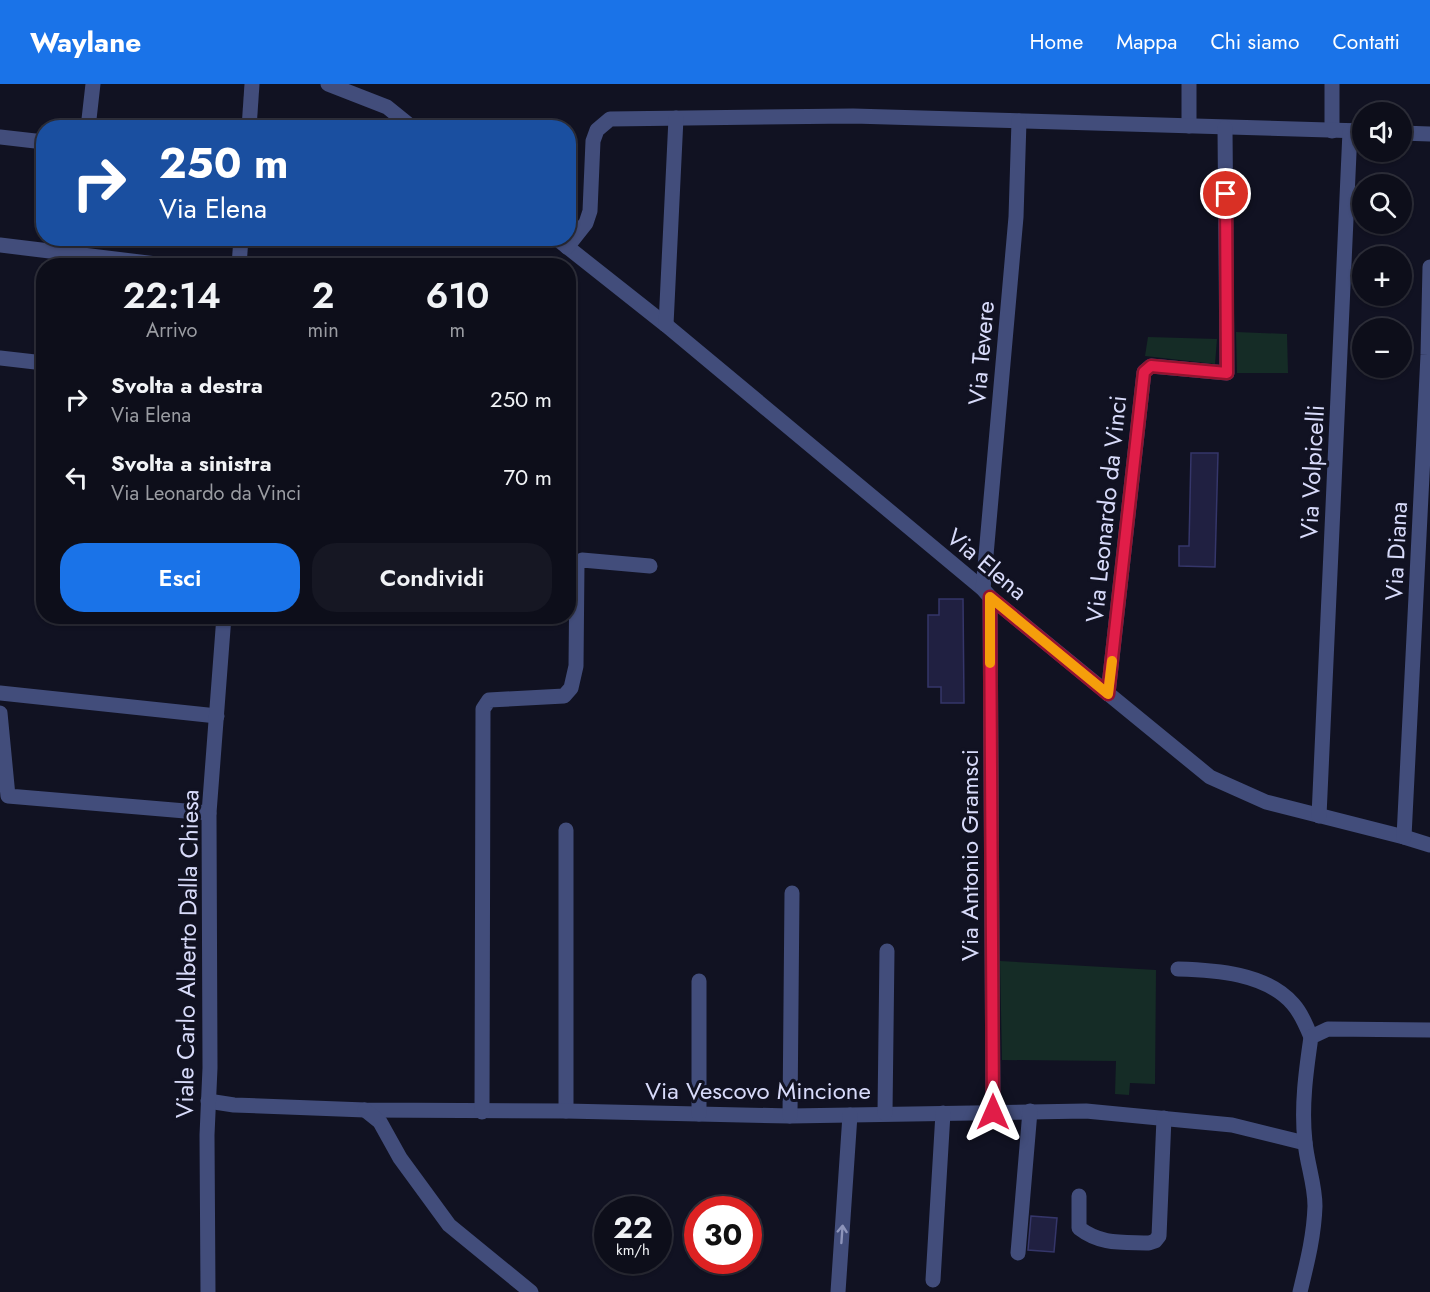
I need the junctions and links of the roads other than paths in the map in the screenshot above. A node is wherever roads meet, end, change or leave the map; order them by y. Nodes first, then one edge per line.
1 (93, 84) edge
2 (252, 84) edge
3 (328, 84) edge
4 (1189, 84) edge
5 (1332, 84) edge
6 (676, 118) junction
7 (89, 120) edge
8 (250, 120) edge
9 (403, 120) edge
10 (1019, 121) junction
11 (1189, 126) junction
12 (1226, 128) junction
13 (1332, 131) junction
14 (1352, 131) edge
15 (1412, 133) edge
16 (1430, 134) edge
17 (0, 137) edge
18 (36, 141) edge
19 (1354, 162) edge
20 (576, 231) edge
21 (0, 245) edge
22 (565, 246) edge
23 (107, 258) edge
24 (1430, 267) edge
25 (666, 325) junction
26 (0, 358) edge
27 (36, 362) edge
28 (650, 566) dead end
29 (986, 593) junction
30 (223, 624) edge
31 (0, 693) edge
32 (1108, 694) junction
33 (0, 712) edge
34 (217, 716) junction
35 (209, 813) junction
36 (1319, 816) junction
37 (566, 830) dead end
38 (1404, 837) junction
39 (1430, 845) edge
40 (792, 893) dead end
41 (887, 951) dead end
42 (1178, 969) dead end
43 (699, 981) dead end
44 (1430, 1030) edge
45 (1311, 1037) junction
46 (208, 1101) junction
47 (365, 1110) junction
48 (566, 1111) junction
49 (1030, 1111) junction
50 (482, 1112) junction
51 (993, 1112) junction
52 (885, 1113) junction
53 (943, 1113) junction
54 (699, 1114) junction
55 (850, 1115) junction
56 (790, 1116) junction
57 (1164, 1118) junction
58 (1305, 1143) junction
59 (1079, 1196) dead end
60 (1018, 1253) dead end
61 (933, 1280) dead end
62 (208, 1292) edge
63 (531, 1292) edge
64 (838, 1292) edge
65 (1300, 1292) edge

1 - 7 street
2 - 8 street
3 - 9 street
4 - 11 street
5 - 13 street
6 - 10 street
6 - 20 street
6 - 25 street
10 - 11 street
10 - 29 street, Via Tevere
11 - 12 street
12 - 13 street
12 - 32 street, Via Leonardo da Vinci
13 - 14 street
15 - 16 street
17 - 18 street
19 - 36 street, Via Volpicelli
21 - 23 street
22 - 25 street, Via Elena
24 - 38 street, Via Diana
25 - 29 street, Via Elena
26 - 27 street
28 - 50 street
29 - 32 street, Via Elena
29 - 51 street, Via Antonio Gramsci
30 - 34 street, Viale Carlo Alberto Dalla Chiesa
31 - 34 street
32 - 36 street, Via Elena
33 - 35 street
34 - 35 street, Viale Carlo Alberto Dalla Chiesa
35 - 46 street, Viale Carlo Alberto Dalla Chiesa
36 - 38 street, Via Elena
37 - 48 street
38 - 39 street, Via Elena
40 - 56 street
41 - 52 street
42 - 45 street
43 - 54 street
44 - 45 street
45 - 58 street
46 - 47 street, Via Vescovo Mincione
46 - 62 street, Viale Carlo Alberto Dalla Chiesa
47 - 50 street, Via Vescovo Mincione
47 - 63 street
48 - 50 street, Via Vescovo Mincione
48 - 54 street, Via Vescovo Mincione
49 - 51 street, Via Vescovo Mincione
49 - 57 street, Via Vescovo Mincione
49 - 60 street
51 - 53 street, Via Vescovo Mincione
52 - 53 street, Via Vescovo Mincione
52 - 55 street, Via Vescovo Mincione
53 - 61 street
54 - 56 street, Via Vescovo Mincione
55 - 56 street, Via Vescovo Mincione
64 -> 55 street
57 - 58 street, Via Vescovo Mincione
57 - 59 street
58 - 65 street

